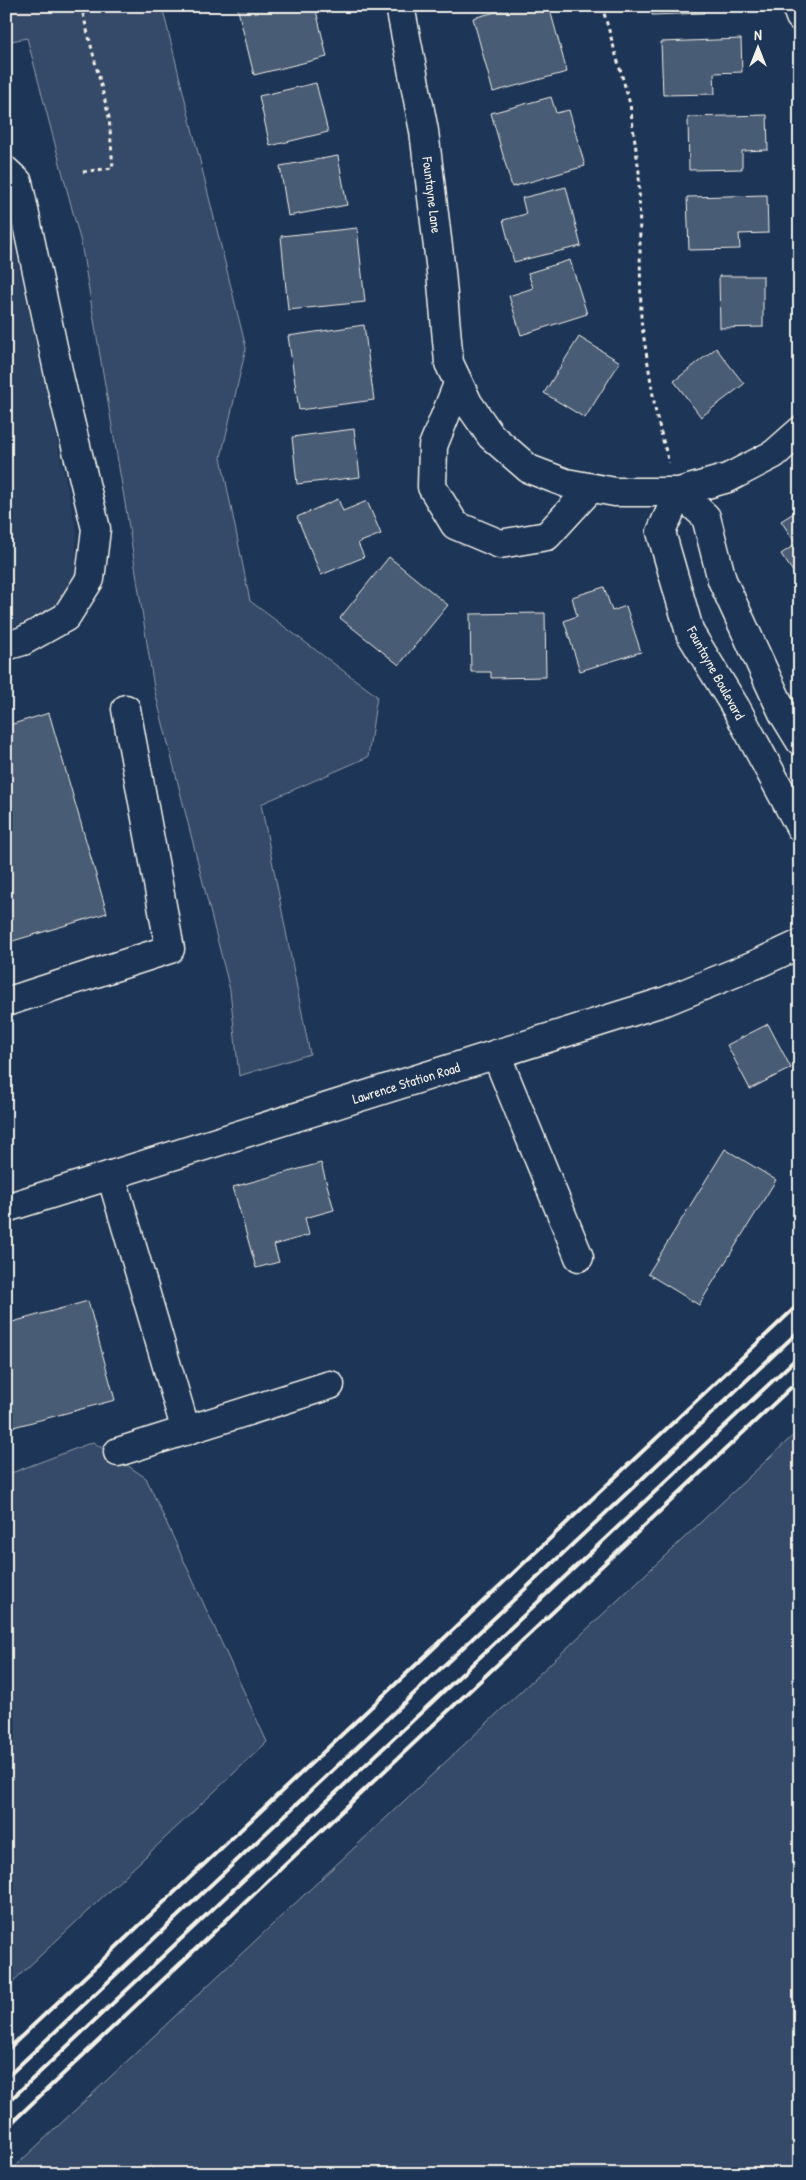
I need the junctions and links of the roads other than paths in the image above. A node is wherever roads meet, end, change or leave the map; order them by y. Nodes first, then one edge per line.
1 (400, 6) edge
2 (796, 6) edge
3 (800, 17) edge
4 (6, 171) edge
5 (458, 384) junction
6 (800, 431) edge
7 (592, 488) junction
8 (679, 492) junction
9 (6, 646) edge
10 (126, 709) dead end
11 (783, 713) junction
12 (746, 727) junction
13 (800, 740) edge
14 (800, 827) edge
15 (800, 944) edge
16 (6, 1002) edge
17 (496, 1054) junction
18 (111, 1175) junction
19 (6, 1208) edge
20 (579, 1257) dead end
21 (330, 1385) dead end
22 (186, 1431) junction
23 (118, 1452) dead end

1 - 5 street, Fountayne Lane
2 - 3 street
4 - 9 street
5 - 7 street, Fountayne Lane
5 - 7 street
6 - 8 street, Fountayne Lane
7 - 8 street, Fountayne Lane
8 - 11 street
8 - 12 street, Fountayne Boulevard
10 - 16 street
11 - 12 street
11 - 13 street
12 - 14 street, Fountayne Boulevard
15 - 17 street, Lawrence Station Road
17 - 18 street, Lawrence Station Road
17 - 20 street
18 - 19 street, Lawrence Station Road
18 - 22 street
21 - 22 street
22 - 23 street

